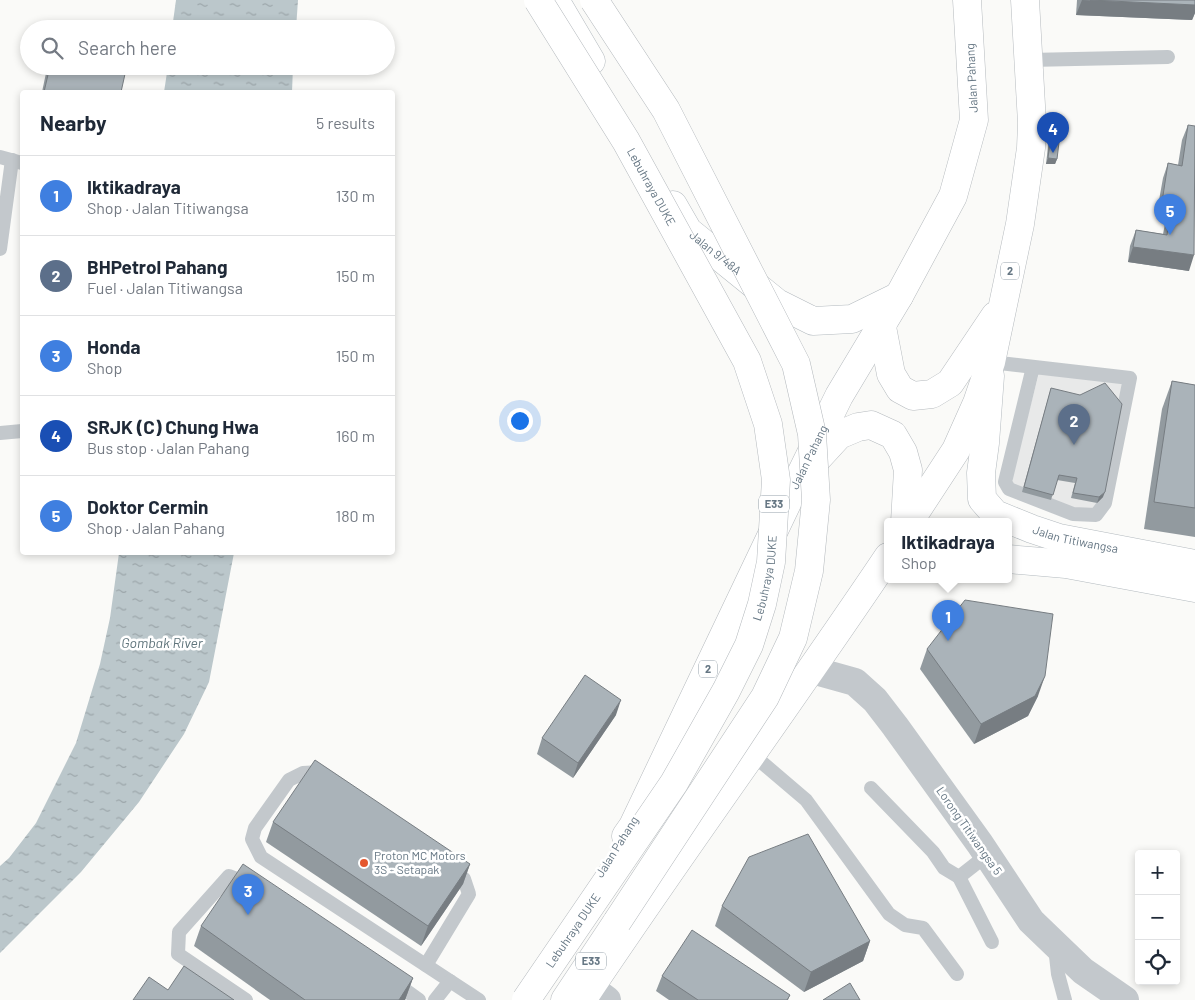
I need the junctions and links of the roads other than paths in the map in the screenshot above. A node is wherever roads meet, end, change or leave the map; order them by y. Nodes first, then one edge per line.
1 (538, 0) edge
2 (555, 0) edge
3 (594, 0) edge
4 (967, 0) edge
5 (1025, 0) edge
6 (1168, 57) dead end
7 (1029, 60) junction
8 (12, 160) edge
9 (0, 249) edge
10 (900, 296) junction
11 (1004, 301) junction
12 (882, 327) junction
13 (991, 362) junction
14 (1033, 367) junction
15 (20, 431) edge
16 (0, 433) edge
17 (798, 480) junction
18 (905, 518) edge
19 (912, 518) edge
20 (1005, 518) edge
21 (1012, 521) edge
22 (1012, 559) edge
23 (884, 563) edge
24 (1195, 564) edge
25 (1195, 588) edge
26 (812, 670) junction
27 (752, 754) junction
28 (336, 783) edge
29 (871, 788) dead end
30 (987, 855) junction
31 (439, 858) edge
32 (960, 877) junction
33 (257, 890) edge
34 (992, 942) dead end
35 (1055, 944) junction
36 (426, 965) junction
37 (380, 973) edge
38 (957, 974) dead end
39 (450, 981) junction
40 (593, 996) edge
41 (414, 999) edge
42 (246, 1000) edge
43 (435, 1000) edge
44 (479, 1000) edge
45 (517, 1000) edge
46 (526, 1000) edge
47 (565, 1000) edge
48 (1065, 1000) edge
49 (1125, 1000) edge

1 - 46 main road, Lebuhraya DUKE / E33, bridge
2 - 10 main road, Jalan 9/48A
3 - 47 main road, E33, bridge
4 - 10 main road, Jalan Pahang / 2
5 - 7 main road, 2
6 - 7 lane
7 - 11 main road, 2
8 - 9 lane
10 - 12 main road, Jalan Pahang / 2
11 - 12 main road
11 - 13 main road, 2
12 - 17 main road, Jalan Pahang / 2
13 - 14 lane
13 - 19 main road, 2
13 - 20 main road, Jalan Titiwangsa
14 - 14 lane
15 - 16 lane
17 - 18 main road
17 - 45 main road, Jalan Pahang / 2
21 - 24 main road, Jalan Titiwangsa
22 - 25 main road, Jalan Titiwangsa
23 - 26 main road
26 - 27 main road
26 - 30 street, Lorong Titiwangsa 5
27 - 38 lane
27 - 40 main road
28 - 36 lane
29 - 32 lane
30 - 32 lane
30 - 35 street, Lorong Titiwangsa 5
31 - 36 lane
32 - 34 lane
33 - 42 lane
35 - 48 lane
35 - 49 street, Lorong Titiwangsa 5
36 - 39 lane
37 - 41 lane
39 - 43 lane
39 - 44 lane

